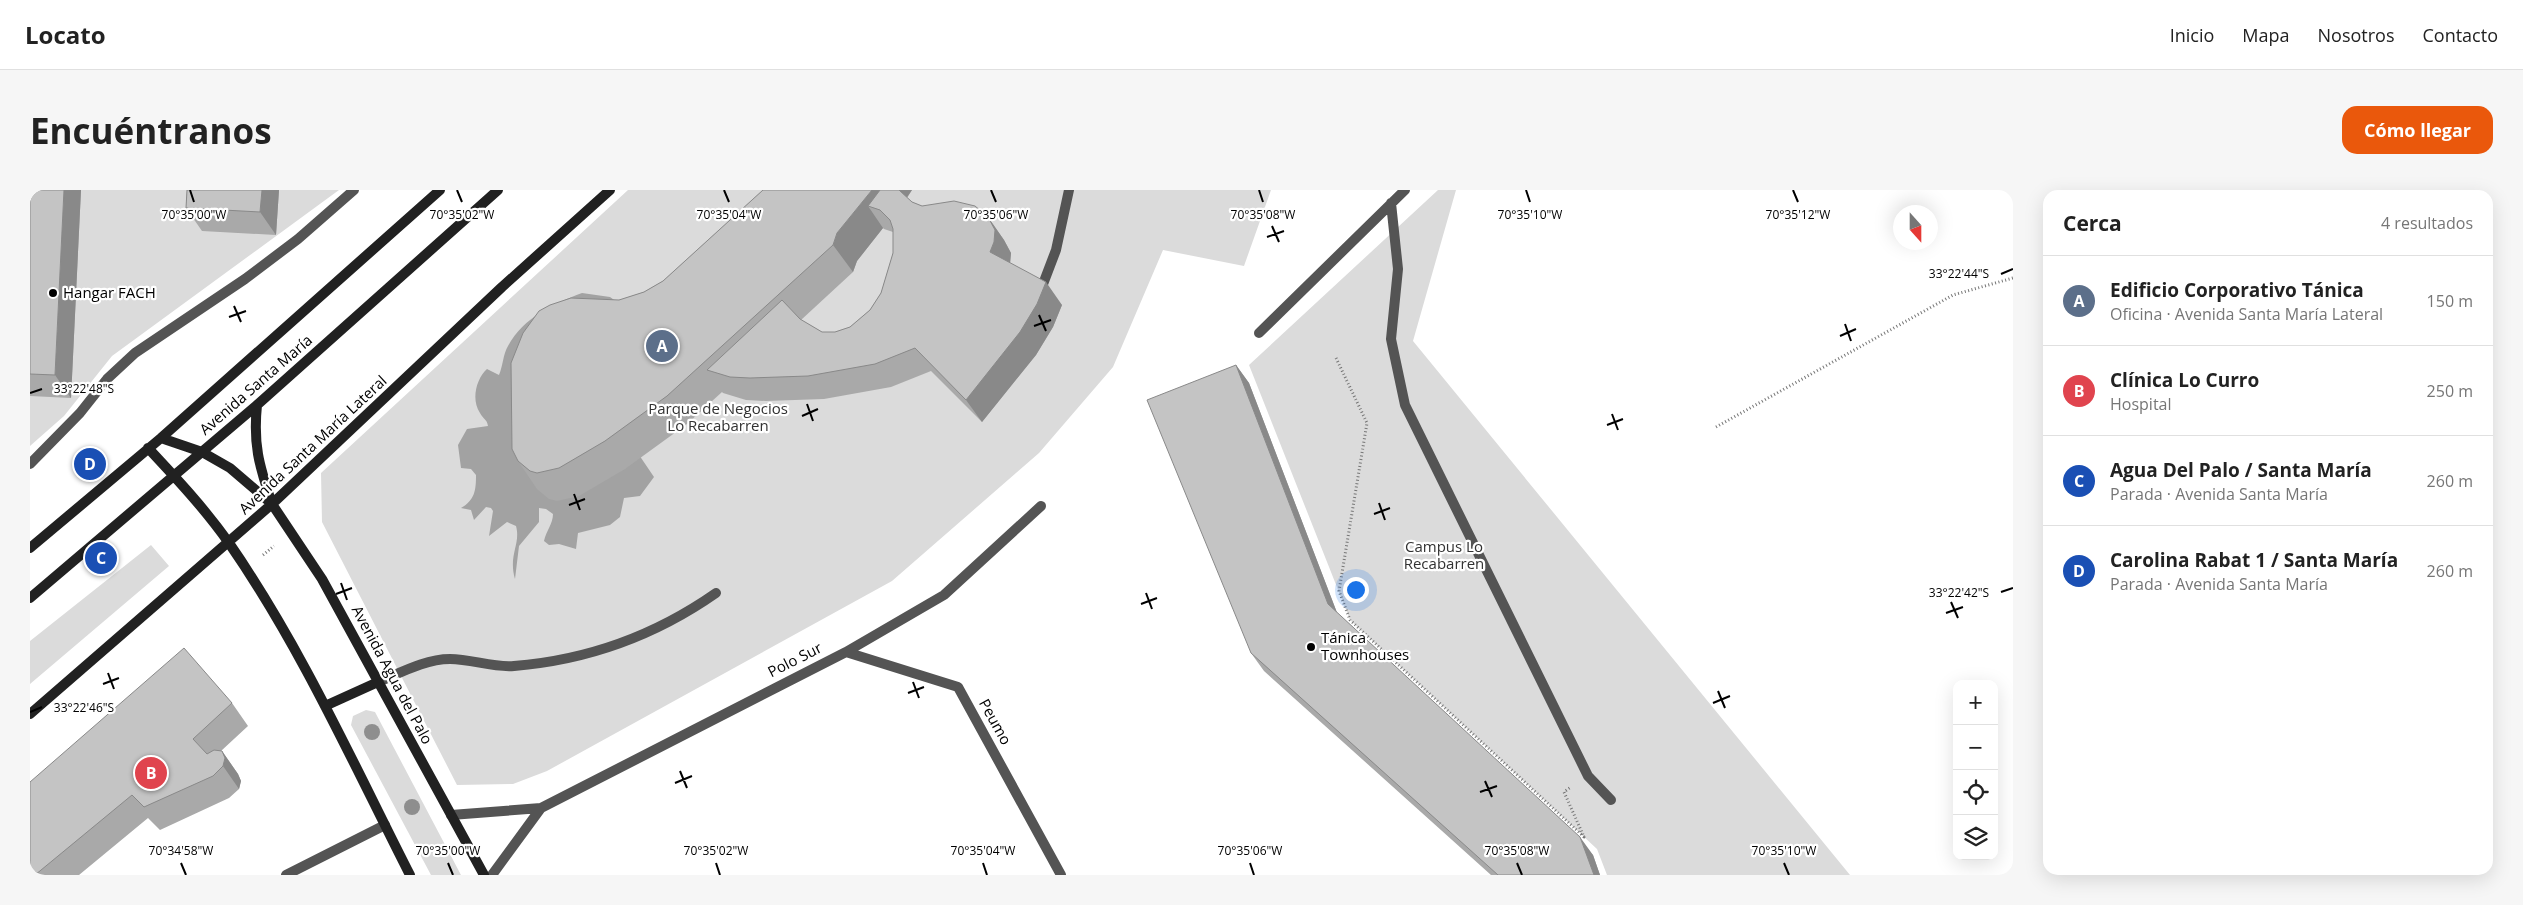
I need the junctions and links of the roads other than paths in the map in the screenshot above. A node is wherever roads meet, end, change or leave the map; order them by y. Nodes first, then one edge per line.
1 (354, 190) edge
2 (440, 190) edge
3 (498, 190) edge
4 (610, 190) edge
5 (1069, 190) edge
6 (1405, 190) edge
7 (1391, 203) junction
8 (1040, 294) edge
9 (1259, 333) dead end
10 (257, 405) junction
11 (161, 438) junction
12 (148, 448) junction
13 (202, 452) junction
14 (30, 464) edge
15 (174, 476) junction
16 (272, 504) junction
17 (1041, 506) dead end
18 (229, 543) junction
19 (30, 548) edge
20 (716, 593) dead end
21 (30, 598) edge
22 (846, 652) junction
23 (378, 682) junction
24 (325, 706) junction
25 (30, 714) edge
26 (1611, 800) dead end
27 (542, 808) junction
28 (451, 815) junction
29 (385, 825) junction
30 (286, 875) edge
31 (410, 875) edge
32 (484, 875) edge
33 (492, 875) edge
34 (1061, 875) edge

1 - 14 street
2 - 11 street, Avenida Santa María
3 - 10 street, Avenida Santa María
4 - 16 street, Avenida Santa María Lateral
5 - 8 street
6 - 7 street
7 - 9 street
7 - 26 street
10 - 13 street, Avenida Santa María
10 - 16 street
11 - 12 street, Avenida Santa María
11 - 13 street, Avenida Agua del Palo
12 - 15 street
12 - 19 street, Avenida Santa María
13 - 15 street, Avenida Santa María
13 - 16 street, Avenida Agua del Palo
15 - 18 street
15 - 21 street, Avenida Santa María
16 - 18 street, Avenida Santa María Lateral
16 - 23 street, Avenida Agua del Palo
17 - 22 street, Polo Sur
18 - 24 street
18 - 25 street, Avenida Santa María Lateral
20 - 23 street
22 - 27 street, Polo Sur
22 - 34 street, Peumo
23 - 24 street
23 - 28 street, Avenida Agua del Palo
24 - 29 street
27 - 28 street, Polo Sur
27 - 33 street, Polo Sur
28 - 32 street, Avenida Agua del Palo
29 - 30 street
29 - 31 street

